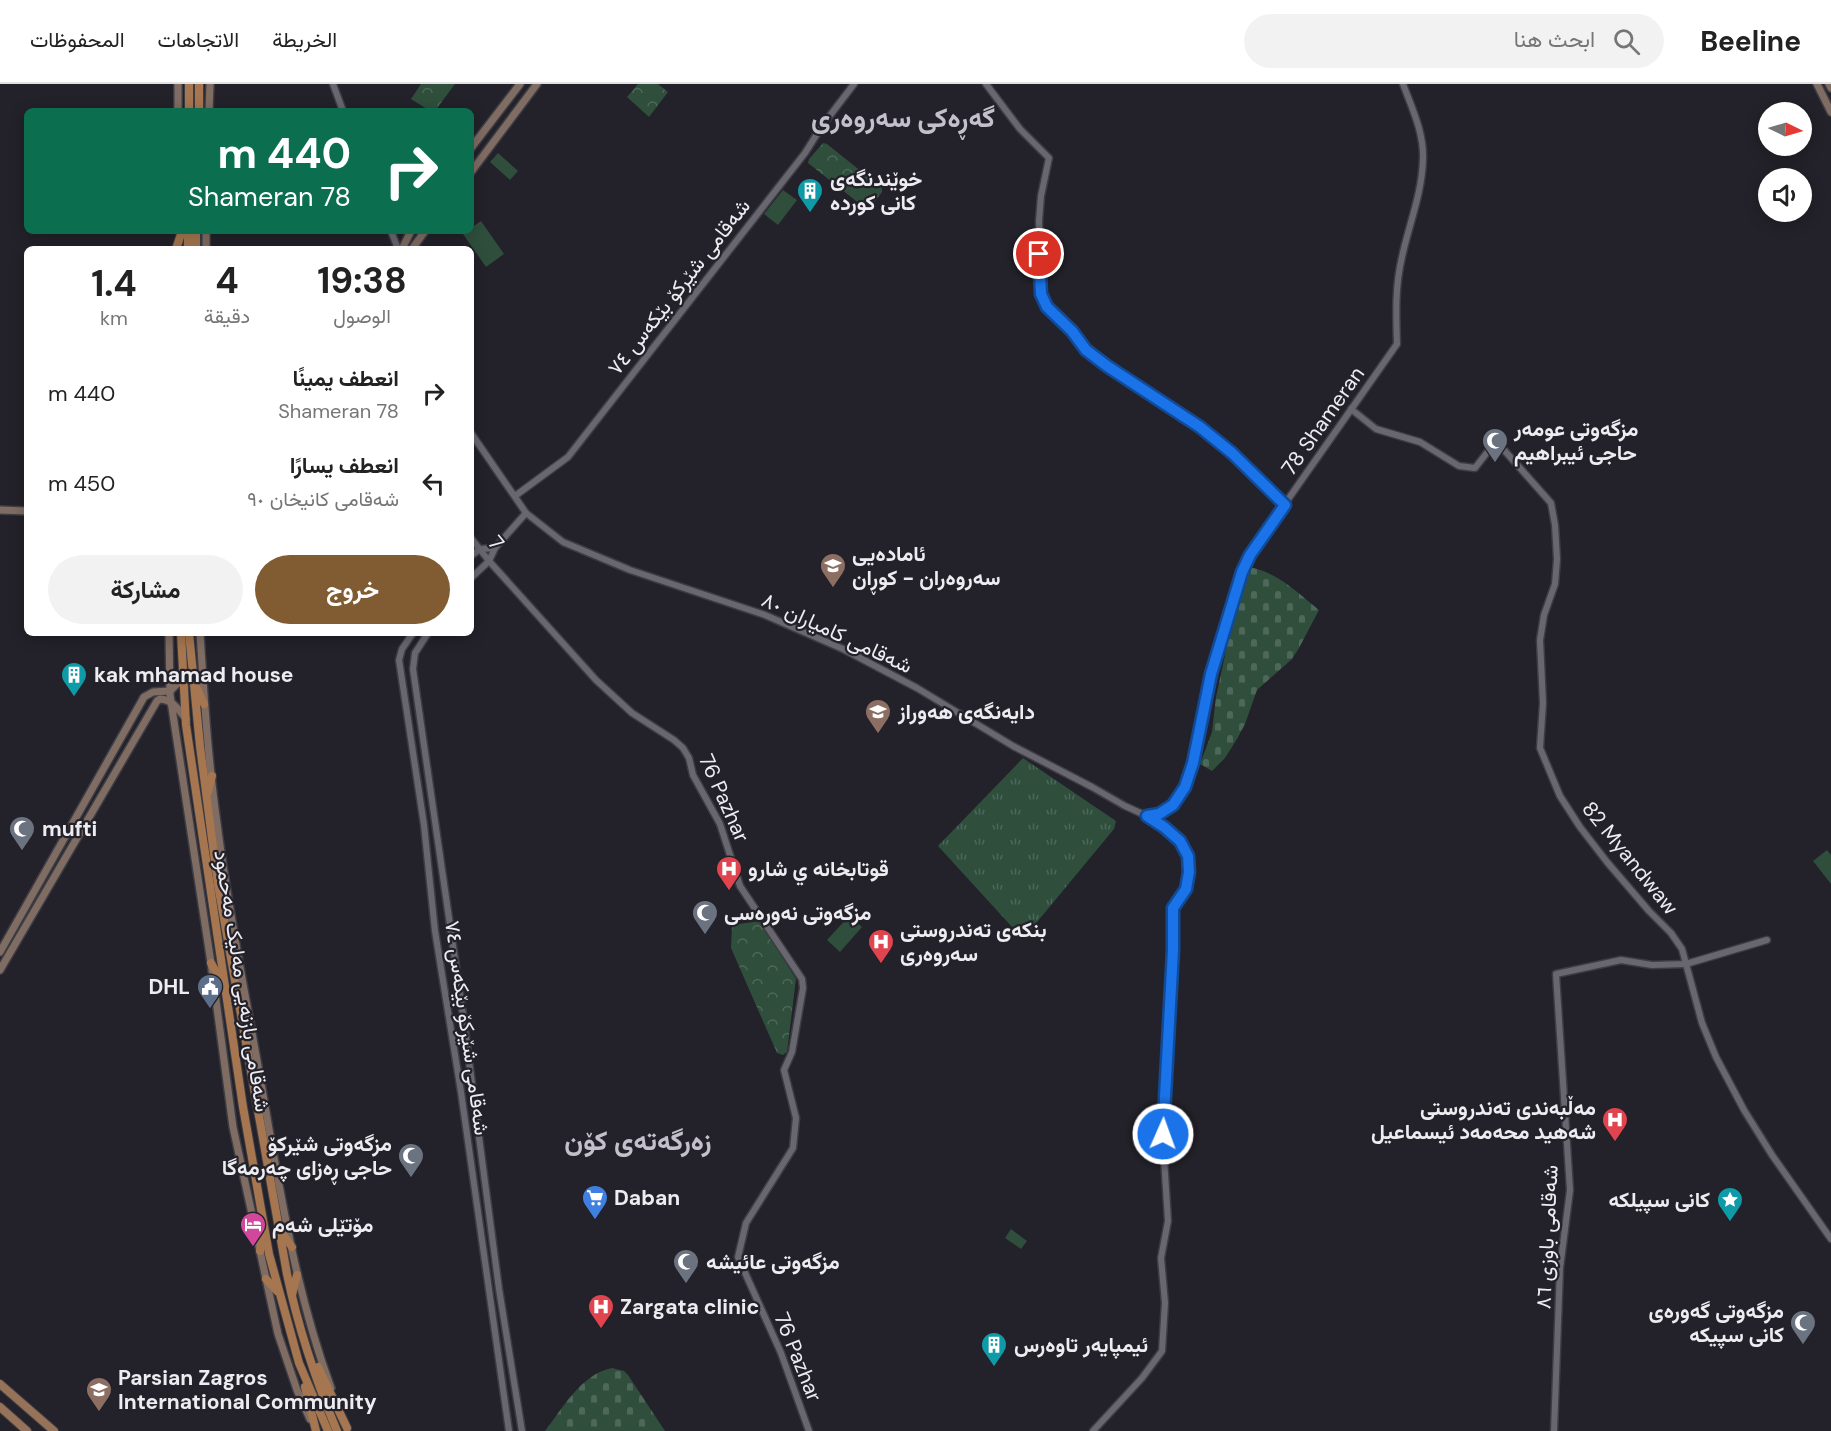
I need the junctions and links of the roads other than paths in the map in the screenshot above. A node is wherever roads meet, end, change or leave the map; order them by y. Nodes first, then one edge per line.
1 (178, 84) edge
2 (189, 84) edge
3 (199, 84) edge
4 (210, 84) edge
5 (333, 84) edge
6 (520, 84) edge
7 (537, 84) edge
8 (854, 84) edge
9 (986, 84) edge
10 (1403, 84) edge
11 (1819, 84) edge
12 (1829, 84) edge
13 (1831, 88) edge
14 (178, 108) edge
15 (189, 108) edge
16 (199, 108) edge
17 (209, 108) edge
18 (342, 108) edge
19 (1831, 112) edge
20 (474, 144) edge
21 (474, 168) edge
22 (1352, 409) junction
23 (474, 436) edge
24 (515, 496) junction
25 (1285, 505) junction
26 (0, 512) edge
27 (24, 513) edge
28 (526, 513) junction
29 (474, 542) edge
30 (495, 548) junction
31 (480, 549) junction
32 (474, 554) edge
33 (489, 561) junction
34 (474, 566) edge
35 (481, 567) junction
36 (495, 568) joint
37 (474, 575) edge
38 (169, 636) edge
39 (181, 636) edge
40 (189, 636) edge
41 (200, 636) edge
42 (411, 636) edge
43 (426, 636) edge
44 (183, 670) junction
45 (193, 679) junction
46 (170, 691) junction
47 (141, 702) junction
48 (171, 702) junction
49 (204, 704) junction
50 (151, 710) junction
51 (186, 719) junction
52 (212, 776) junction
53 (206, 796) junction
54 (1147, 816) junction
55 (222, 884) junction
56 (1767, 940) dead end
57 (0, 952) edge
58 (211, 963) junction
59 (1686, 964) junction
60 (0, 970) edge
61 (241, 970) junction
62 (236, 980) junction
63 (225, 989) junction
64 (256, 1091) junction
65 (241, 1093) junction
66 (258, 1105) junction
67 (243, 1107) junction
68 (264, 1226) junction
69 (278, 1227) junction
70 (1831, 1239) edge
71 (292, 1247) junction
72 (260, 1251) junction
73 (297, 1275) junction
74 (266, 1279) junction
75 (278, 1292) junction
76 (291, 1297) junction
77 (304, 1338) junction
78 (299, 1363) junction
79 (0, 1384) edge
80 (0, 1407) edge
81 (347, 1429) edge
82 (27, 1431) edge
83 (54, 1431) edge
84 (316, 1431) edge
85 (328, 1431) edge
86 (337, 1431) edge
87 (509, 1431) edge
88 (522, 1431) edge
89 (809, 1431) edge
90 (1093, 1431) edge
91 (1554, 1431) edge

1 - 14 main road
2 - 15 highway
3 - 16 highway
4 - 17 main road
5 - 18 street
6 - 20 main road
7 - 21 main road
8 - 24 street, شەقامی شێرکۆ بێکەس ٧٤
9 - 25 street
10 - 22 street, 78 Shameran
11 - 19 main road
12 - 13 main road
22 - 25 street, 78 Shameran
22 - 59 street, 82 Myandwaw
23 - 24 street, شەقامی کامیاران ٨٠
24 - 28 street, شەقامی کامیاران ٨٠
25 - 54 street, 78 Shameran
26 - 27 main road
28 - 30 street
28 - 54 street, شەقامی کامیاران ٨٠
29 - 31 street, 7
30 - 31 street
30 - 33 street
31 - 32 street
31 - 33 street, 7
33 - 35 street
33 - 36 street, 7
34 - 35 street
35 - 37 street
36 - 89 street, 76 Pazhar
38 - 46 main road
39 - 44 highway, شەقامی بازنەیی مەلیک مەحمود
40 - 45 highway, شەقامی بازنەیی مەلیک مەحمود
41 - 49 main road
42 - 87 street, شەقامی شێرکۆ بێکەس ٧٤
43 - 88 street, شەقامی شێرکۆ بێکەس ٧٤
44 - 46 main road
44 - 51 highway, شەقامی بازنەیی مەلیک مەحمود
45 - 49 highway
45 - 53 highway, شەقامی بازنەیی مەلیک مەحمود
46 - 47 main road
46 - 48 main road
47 - 50 main road
47 - 57 main road
48 - 50 main road
48 - 51 main road
48 - 58 main road
49 - 52 main road
50 - 60 main road
51 - 63 highway, شەقامی بازنەیی مەلیک مەحمود
52 - 53 highway
52 - 55 main road
53 - 55 highway, شەقامی بازنەیی مەلیک مەحمود
54 - 90 street, شەقامی کامیاران ٨٠
55 - 61 main road
55 - 62 highway, شەقامی بازنەیی مەلیک مەحمود
56 - 59 street, شەقامی باوزی ٨٦
58 - 63 highway
58 - 72 main road
59 - 70 street, 82 Myandwaw
59 - 91 street, شەقامی باوزی ٨٦
61 - 62 highway
61 - 71 main road
62 - 64 highway, شەقامی بازنەیی مەلیک مەحمود
63 - 65 highway, شەقامی بازنەیی مەلیک مەحمود
64 - 65 highway
64 - 66 highway, شەقامی بازنەیی مەلیک مەحمود
65 - 67 highway, شەقامی بازنەیی مەلیک مەحمود
66 - 67 highway
66 - 69 highway, شەقامی بازنەیی مەلیک مەحمود
67 - 68 highway, شەقامی بازنەیی مەلیک مەحمود
68 - 72 highway
68 - 75 highway, شەقامی بازنەیی مەلیک مەحمود
69 - 71 highway
69 - 76 highway, شەقامی بازنەیی مەلیک مەحمود
71 - 73 main road
72 - 74 main road
73 - 76 highway
73 - 81 main road
74 - 75 highway
74 - 84 main road
75 - 78 highway, شەقامی بازنەیی مەلیک مەحمود
76 - 77 highway, شەقامی بازنەیی مەلیک مەحمود
77 - 81 highway
77 - 86 highway, شەقامی بازنەیی مەلیک مەحمود
78 - 84 highway
78 - 85 highway, شەقامی بازنەیی مەلیک مەحمود
79 - 83 main road
80 - 82 main road

